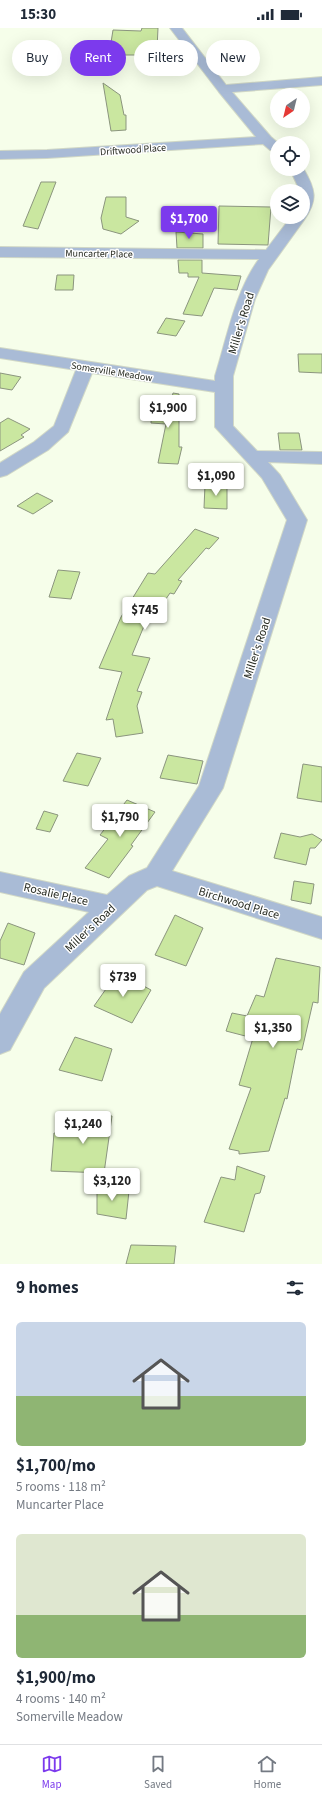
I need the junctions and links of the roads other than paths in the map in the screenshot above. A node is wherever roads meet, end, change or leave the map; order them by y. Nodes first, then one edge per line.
1 (176, 28) edge
2 (322, 81) edge
3 (223, 89) junction
4 (266, 140) junction
5 (270, 143) edge
6 (0, 156) edge
7 (294, 224) edge
8 (0, 252) edge
9 (270, 255) junction
10 (0, 353) edge
11 (86, 366) junction
12 (224, 388) junction
13 (251, 456) junction
14 (322, 458) edge
15 (0, 471) edge
16 (156, 875) junction
17 (0, 882) edge
18 (112, 907) junction
19 (322, 928) edge
20 (0, 1041) edge

1 - 3 street
2 - 3 street
3 - 4 street
4 - 5 street
4 - 6 street, Driftwood Place
7 - 9 street, Miller's Road
8 - 9 street, Muncarter Place
9 - 12 street, Miller's Road
10 - 11 street, Somerville Meadow
11 - 12 street, Somerville Meadow
11 - 15 street
12 - 13 street, Miller's Road
13 - 14 street
13 - 16 street, Miller's Road
16 - 18 street, Miller's Road
16 - 19 street, Birchwood Place
17 - 18 street, Rosalie Place
18 - 20 street, Miller's Road

